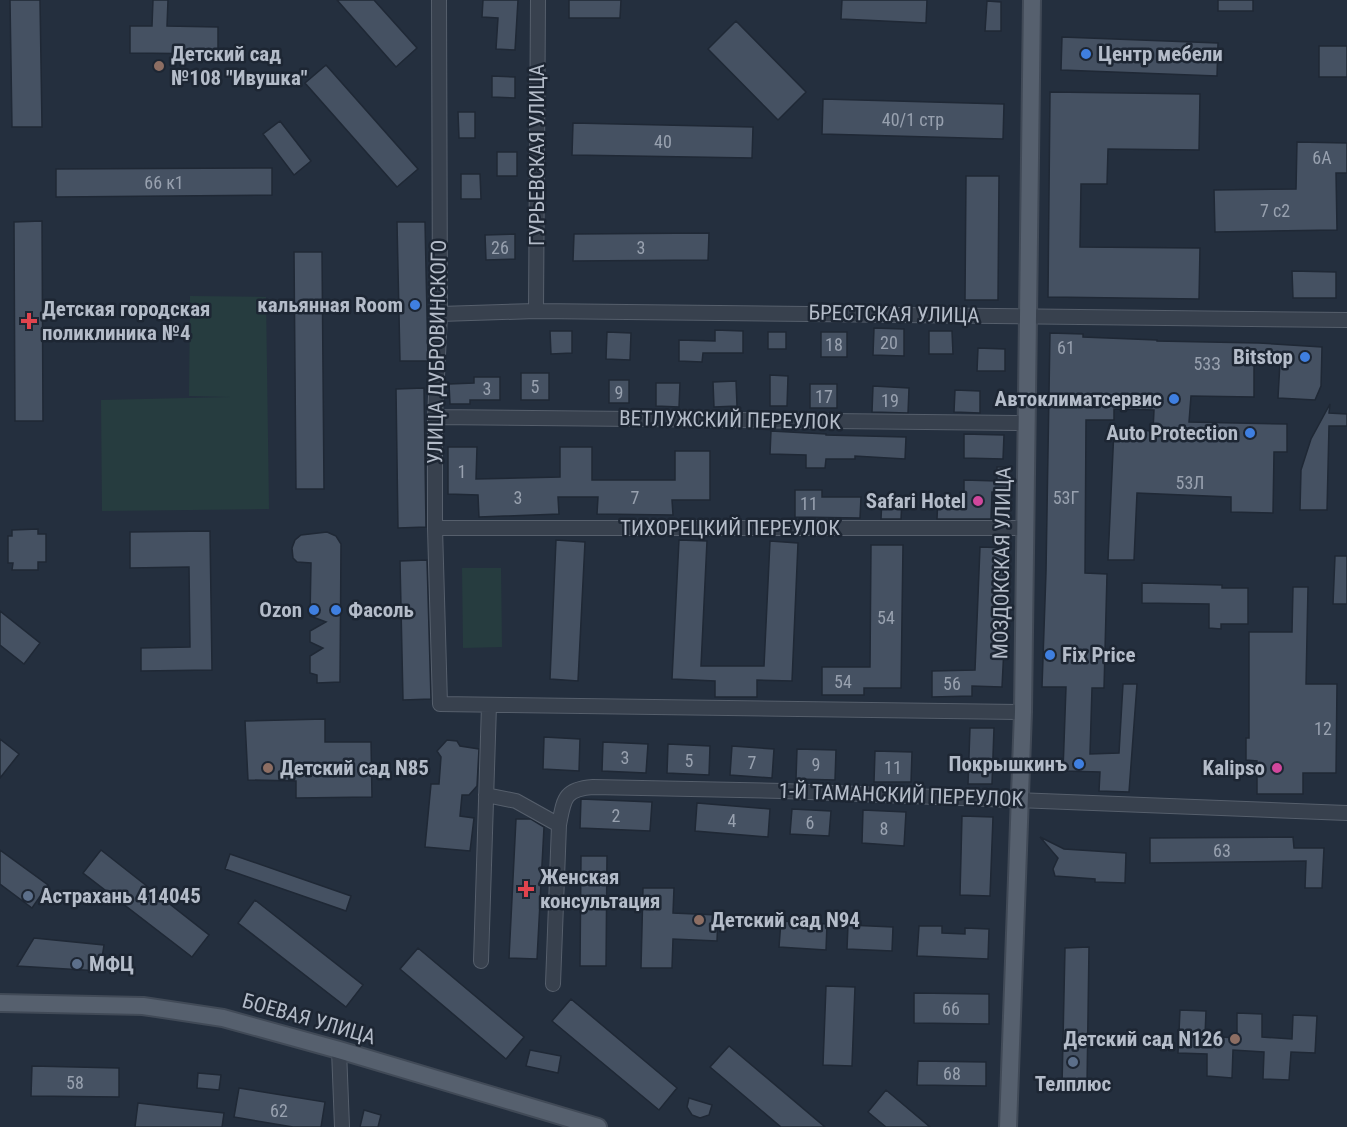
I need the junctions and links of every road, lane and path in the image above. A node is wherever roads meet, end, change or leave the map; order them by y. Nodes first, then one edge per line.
1 (439, 0) edge
2 (538, 0) edge
3 (1032, 0) edge
4 (537, 311) junction
5 (440, 314) junction
6 (1028, 315) junction
7 (1347, 320) edge
8 (435, 417) junction
9 (1026, 423) junction
10 (435, 528) junction
11 (1024, 528) junction
12 (489, 705) junction
13 (1023, 712) junction
14 (486, 795) junction
15 (1020, 799) junction
16 (1347, 813) edge
17 (559, 825) junction
18 (481, 961) dead end
19 (553, 984) dead end
20 (0, 1003) edge
21 (339, 1050) junction
22 (342, 1127) edge
23 (598, 1127) edge
24 (1008, 1127) edge

1 - 5 street, УЛИЦА ДУБРОВИНСКОГО
2 - 4 street, ГУРЬЕВСКАЯ УЛИЦА
3 - 6 main road, МОЗДОКСКАЯ УЛИЦА
4 - 5 street, БРЕСТСКАЯ УЛИЦА
4 - 6 street, БРЕСТСКАЯ УЛИЦА
5 - 8 street, УЛИЦА ДУБРОВИНСКОГО
6 - 7 street, БРЕСТСКАЯ УЛИЦА
6 - 9 main road, МОЗДОКСКАЯ УЛИЦА
8 - 9 street, ВЕТЛУЖСКИЙ ПЕРЕУЛОК
8 - 10 street, УЛИЦА ДУБРОВИНСКОГО
9 - 11 main road, МОЗДОКСКАЯ УЛИЦА
10 - 11 street, ТИХОРЕЦКИЙ ПЕРЕУЛОК
10 - 12 street, УЛИЦА ДУБРОВИНСКОГО
11 - 13 main road, МОЗДОКСКАЯ УЛИЦА
12 - 13 street
12 - 14 street
13 - 15 main road, МОЗДОКСКАЯ УЛИЦА
14 - 17 street
14 - 18 street
15 - 16 street, 1-Й ТАМАНСКИЙ ПЕРЕУЛОК
15 - 17 street, 1-Й ТАМАНСКИЙ ПЕРЕУЛОК
15 - 24 main road, МОЗДОКСКАЯ УЛИЦА
17 - 19 street
20 - 21 main road, БОЕВАЯ УЛИЦА
21 - 22 street
21 - 23 main road, БОЕВАЯ УЛИЦА

